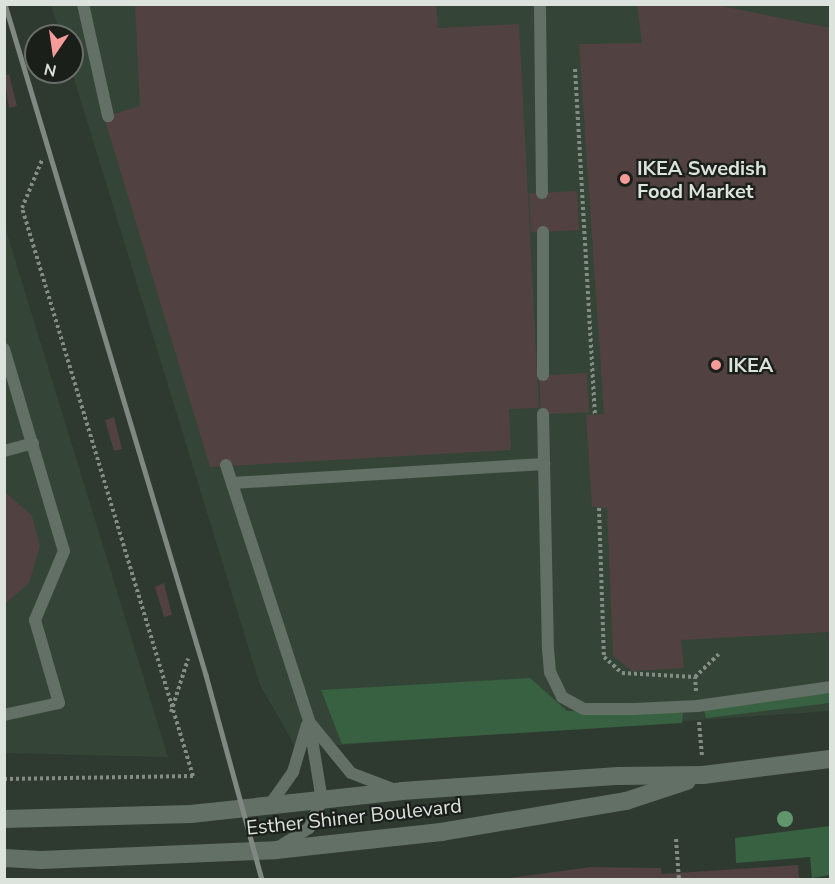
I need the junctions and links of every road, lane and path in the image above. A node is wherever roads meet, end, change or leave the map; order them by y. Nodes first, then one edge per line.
1 (83, 4) edge
2 (540, 4) edge
3 (575, 69) dead end
4 (108, 116) dead end
5 (42, 160) dead end
6 (542, 193) dead end
7 (543, 232) dead end
8 (4, 349) edge
9 (543, 375) dead end
10 (543, 414) dead end
11 (595, 415) dead end
12 (33, 443) junction
13 (4, 451) edge
14 (226, 465) dead end
15 (544, 465) junction
16 (232, 483) junction
17 (599, 508) dead end
18 (188, 659) dead end
19 (695, 677) dead end
20 (831, 687) edge
21 (171, 712) junction
22 (4, 715) edge
23 (309, 721) junction
24 (831, 759) edge
25 (703, 775) junction
26 (4, 779) edge
27 (402, 791) junction
28 (322, 800) junction
29 (269, 806) junction
30 (4, 819) edge
31 (676, 839) dead end
32 (276, 850) junction
33 (4, 858) edge
34 (679, 879) edge

1 - 4 lane
2 - 6 lane
3 - 11 path
5 - 21 path
7 - 9 lane
8 - 12 lane
10 - 15 lane
12 - 13 lane
12 - 22 lane
14 - 16 lane
15 - 16 lane
15 - 20 lane
16 - 23 lane
17 - 19 path
18 - 21 path
21 - 26 path
23 - 27 lane
23 - 28 lane
23 - 29 lane
24 - 25 street, Esther Shiner Boulevard
25 - 27 street, Esther Shiner Boulevard
25 - 32 street, Esther Shiner Boulevard
27 - 28 street, Esther Shiner Boulevard
28 - 29 street, Esther Shiner Boulevard
28 - 32 lane
29 - 30 street, Esther Shiner Boulevard
31 - 34 path
32 - 33 street, Esther Shiner Boulevard

